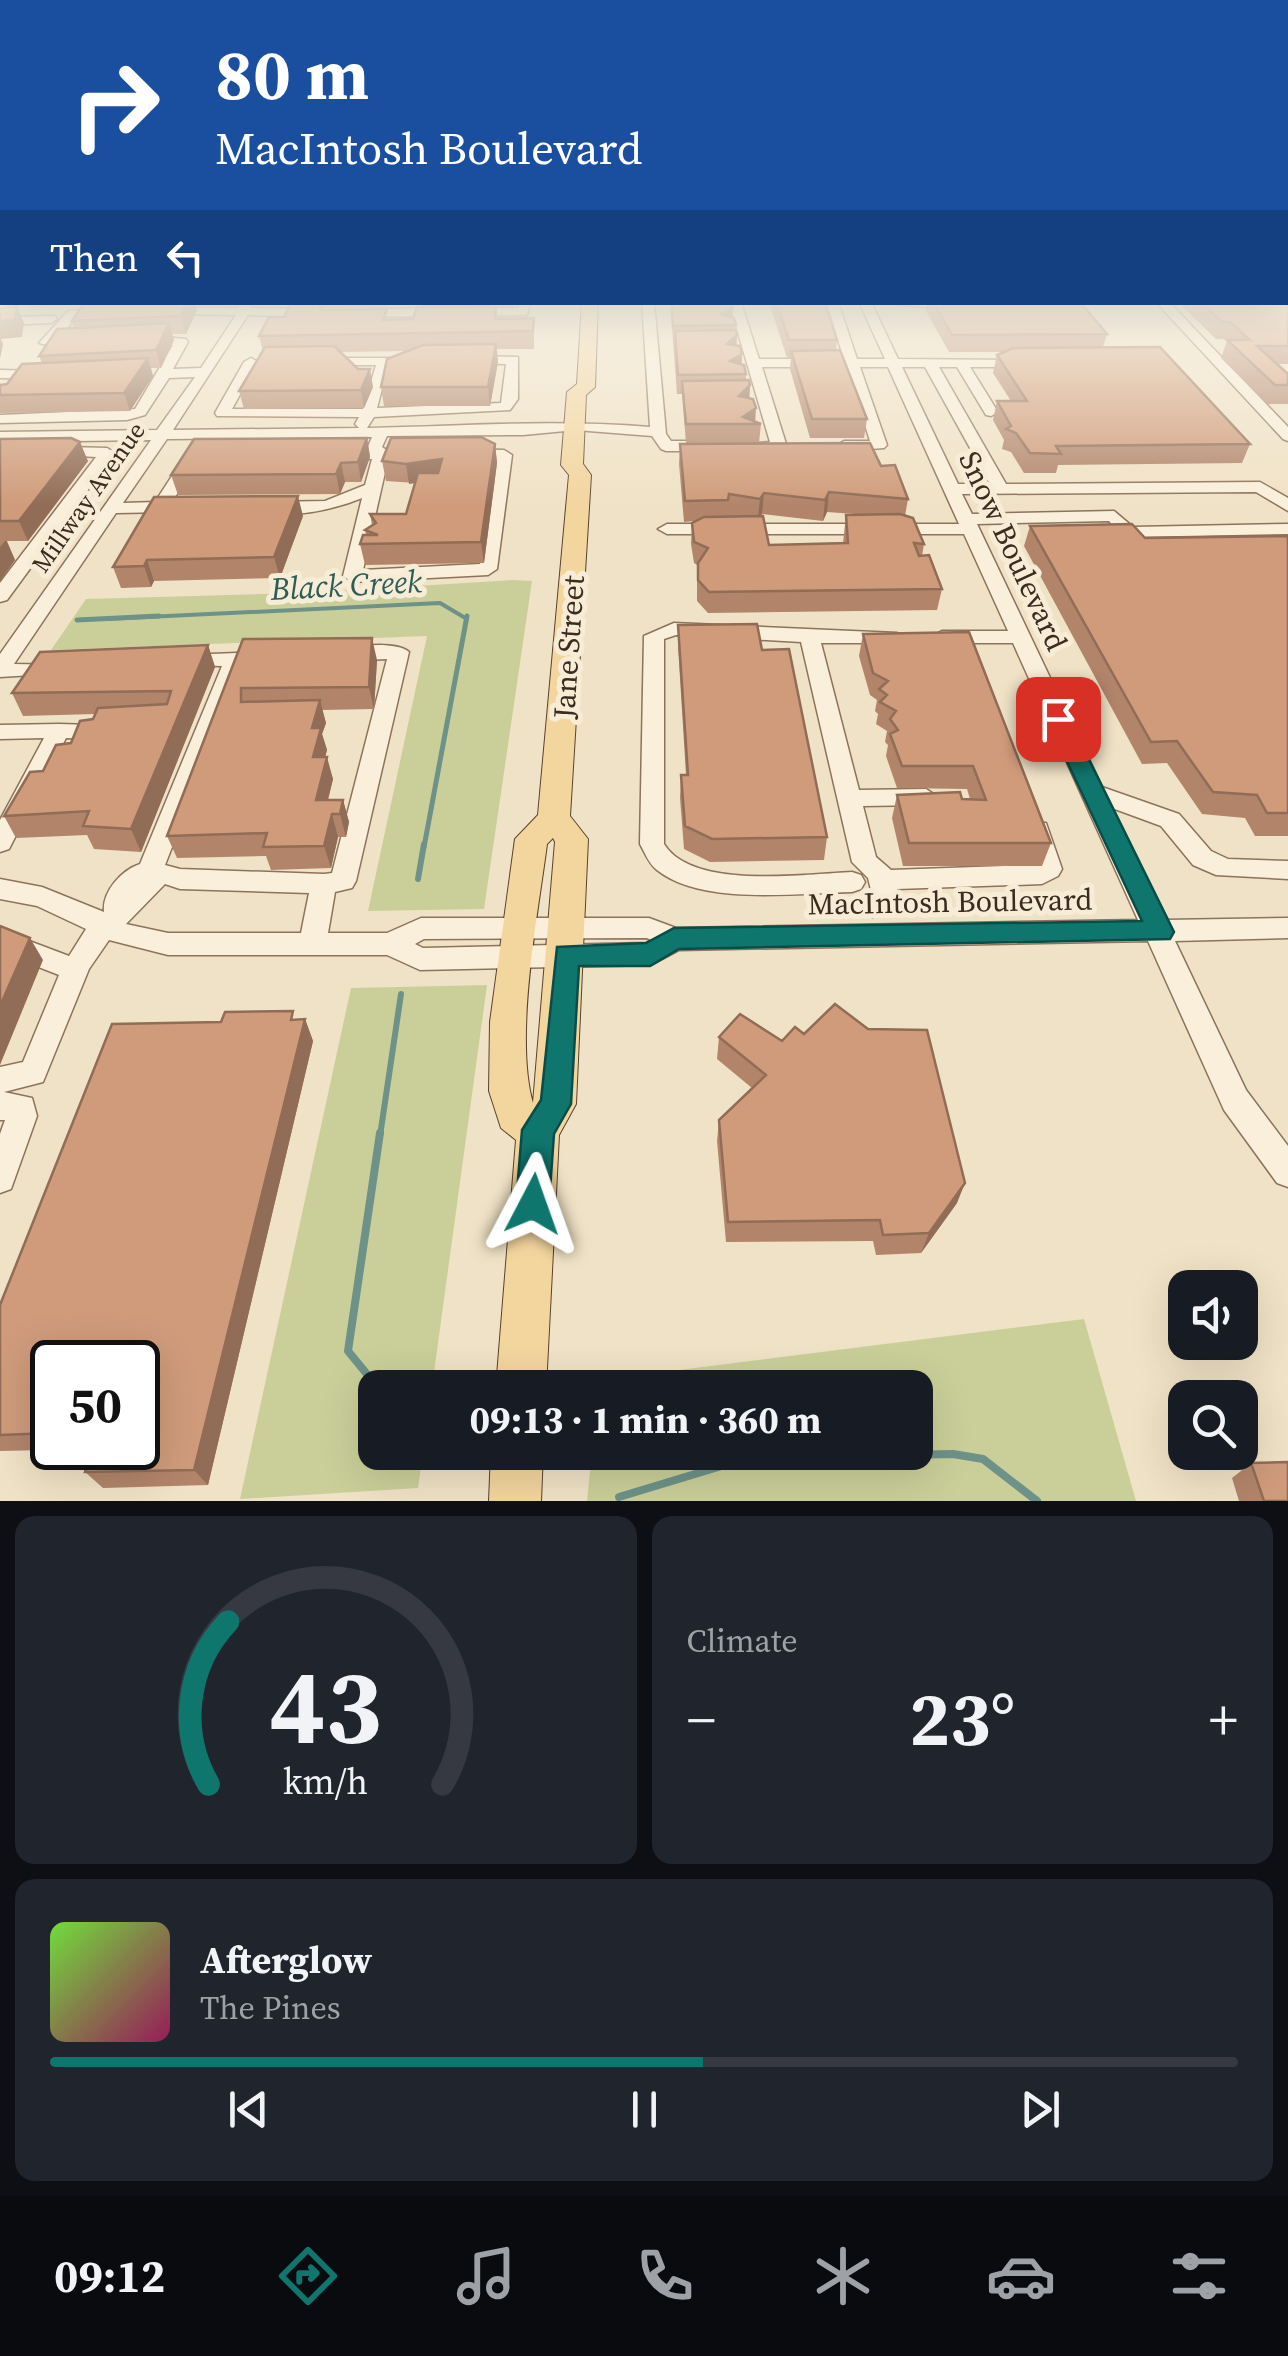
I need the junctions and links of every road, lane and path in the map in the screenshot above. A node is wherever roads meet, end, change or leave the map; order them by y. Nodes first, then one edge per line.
1 (168, 366) edge
2 (215, 366) edge
3 (249, 366) edge
4 (384, 366) edge
5 (513, 366) edge
6 (587, 366) edge
7 (655, 366) edge
8 (755, 366) edge
9 (851, 366) edge
10 (895, 366) edge
11 (932, 366) edge
12 (964, 366) edge
13 (1222, 366) edge
14 (207, 367) junction
15 (146, 372) edge
16 (165, 372) junction
17 (61, 376) edge
18 (0, 378) edge
19 (746, 396) edge
20 (763, 396) junction
21 (658, 397) junction
22 (676, 397) dead end
23 (991, 412) dead end
24 (369, 413) junction
25 (0, 419) edge
26 (584, 430) junction
27 (360, 432) junction
28 (391, 432) junction
29 (658, 432) junction
30 (162, 434) junction
31 (1288, 436) edge
32 (0, 437) edge
33 (722, 446) edge
34 (741, 446) edge
35 (829, 446) edge
36 (0, 453) edge
37 (204, 454) edge
38 (330, 454) edge
39 (381, 455) junction
40 (376, 487) junction
41 (952, 489) junction
42 (1001, 489) junction
43 (72, 499) junction
44 (114, 503) junction
45 (1288, 506) edge
46 (160, 507) junction
47 (197, 507) edge
48 (253, 507) edge
49 (968, 524) junction
50 (667, 529) dead end
51 (1288, 529) edge
52 (0, 552) edge
53 (34, 552) junction
54 (80, 552) junction
55 (0, 596) edge
56 (810, 637) junction
57 (1018, 637) junction
58 (326, 656) edge
59 (290, 657) edge
60 (235, 659) junction
61 (164, 662) edge
62 (74, 668) edge
63 (0, 670) edge
64 (59, 731) junction
65 (0, 732) edge
66 (92, 732) edge
67 (1094, 793) junction
68 (942, 797) edge
69 (849, 798) junction
70 (1030, 809) edge
71 (554, 818) junction
72 (0, 843) edge
73 (150, 870) junction
74 (1288, 870) edge
75 (866, 874) junction
76 (324, 884) junction
77 (0, 889) edge
78 (111, 919) junction
79 (1288, 928) edge
80 (1160, 932) junction
81 (880, 936) junction
82 (0, 941) edge
83 (566, 941) junction
84 (519, 943) junction
85 (312, 946) junction
86 (76, 970) junction
87 (0, 1080) edge
88 (0, 1106) edge
89 (538, 1130) junction
90 (1288, 1172) edge
91 (0, 1178) edge
92 (521, 1370) edge
93 (516, 1470) edge
94 (514, 1501) edge

1 - 16 street
2 - 14 street
3 - 24 street
4 - 24 street
5 - 24 street
6 - 26 main road, Jane Street
7 - 21 street
8 - 20 street
9 - 35 street
10 - 41 street, Snow Boulevard
11 - 42 street
12 - 23 street
13 - 31 street
14 - 16 street
14 - 30 street, Millway Avenue
15 - 16 street
16 - 25 street
17 - 18 street
19 - 20 street
20 - 34 street
21 - 22 street
21 - 29 street
24 - 27 street
26 - 28 street
26 - 29 street
26 - 71 main road, Jane Street
27 - 28 street
27 - 30 street
28 - 39 street
29 - 33 street
30 - 32 street
30 - 44 street, Millway Avenue
36 - 43 street
37 - 46 street
38 - 39 street
39 - 40 street
39 - 40 street
40 - 48 street
41 - 42 street
41 - 49 street, Snow Boulevard
42 - 45 street
43 - 44 street
43 - 53 street
44 - 46 street
44 - 54 street, Millway Avenue
46 - 47 street
49 - 50 street
49 - 51 street
49 - 57 street, Snow Boulevard
52 - 53 street
53 - 54 street
53 - 55 street
54 - 63 street, Millway Avenue
56 - 57 street
56 - 69 street
56 - 75 street
57 - 67 street, Snow Boulevard
58 - 76 street
59 - 60 street
60 - 61 street
60 - 73 street
62 - 63 street
64 - 65 street
64 - 66 street
64 - 72 street
67 - 74 street
67 - 80 street, Snow Boulevard
68 - 69 street
69 - 75 street
70 - 75 street
71 - 83 main road, Jane Street
71 - 84 main road, Jane Street
73 - 76 street
73 - 78 street
75 - 81 street
76 - 85 street
77 - 78 street
78 - 85 street
78 - 86 street
79 - 80 street, MacIntosh Boulevard
80 - 81 street, MacIntosh Boulevard
80 - 90 street, Snow Boulevard
81 - 83 street, MacIntosh Boulevard
82 - 86 street
83 - 84 street, MacIntosh Boulevard
83 - 89 main road, Jane Street
84 - 85 street, MacIntosh Boulevard
84 - 89 main road, Jane Street
86 - 87 street
88 - 91 street
89 - 92 main road, Jane Street
93 - 94 main road

